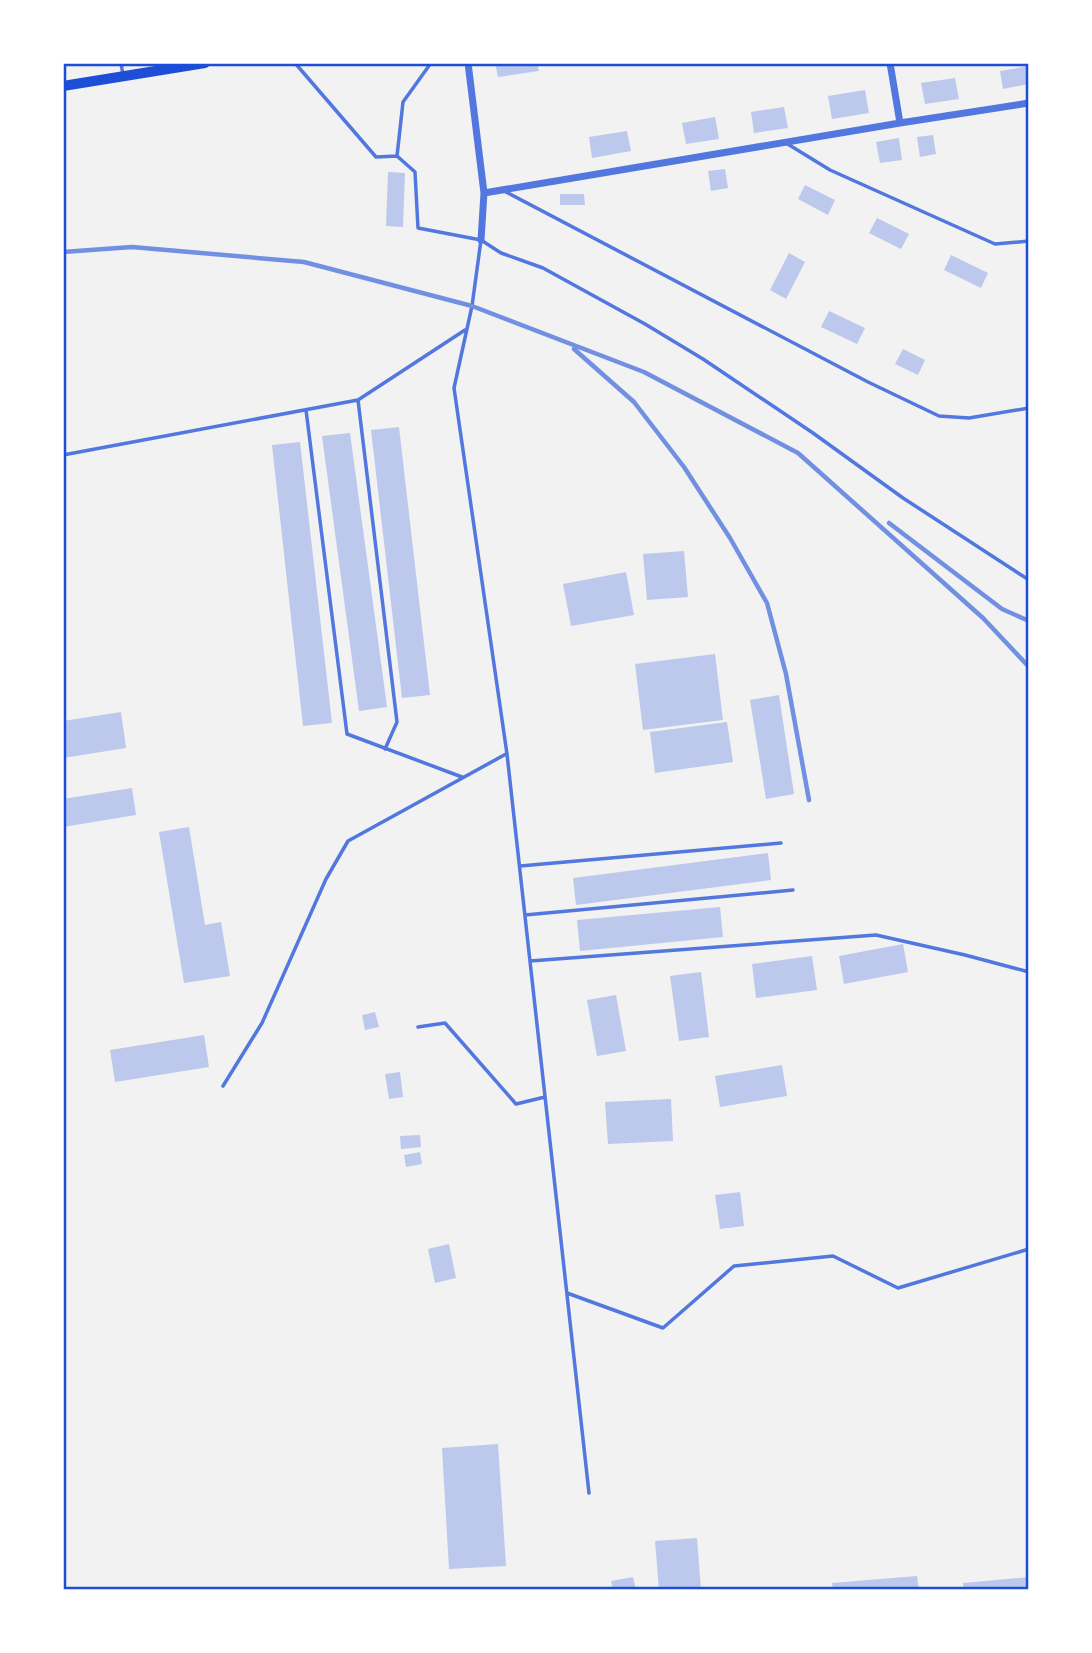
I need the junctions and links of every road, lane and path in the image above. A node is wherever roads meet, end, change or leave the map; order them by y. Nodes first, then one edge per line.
1 (121, 63) edge
2 (205, 63) edge
3 (295, 63) edge
4 (431, 63) edge
5 (468, 63) edge
6 (890, 63) edge
7 (123, 77) junction
8 (63, 86) edge
9 (1029, 103) edge
10 (900, 123) junction
11 (785, 142) junction
12 (397, 156) junction
13 (502, 190) junction
14 (484, 193) junction
15 (481, 240) junction
16 (1029, 241) edge
17 (467, 328) junction
18 (358, 400) junction
19 (1029, 408) edge
20 (306, 410) junction
21 (63, 455) edge
22 (1029, 580) edge
23 (385, 749) junction
24 (507, 754) junction
25 (463, 778) junction
26 (781, 843) dead end
27 (520, 866) junction
28 (793, 890) dead end
29 (525, 915) junction
30 (530, 961) junction
31 (1029, 972) edge
32 (418, 1027) dead end
33 (223, 1086) dead end
34 (545, 1097) junction
35 (1029, 1249) edge
36 (567, 1293) junction
37 (589, 1493) dead end

1 - 7 lane
2 - 7 main road
3 - 12 lane
4 - 12 lane
5 - 14 street
6 - 10 street
7 - 8 main road
9 - 10 street
10 - 11 street
11 - 13 street
11 - 16 lane
12 - 15 lane
13 - 14 street
13 - 19 lane
14 - 15 street
15 - 17 lane
15 - 22 lane
17 - 18 lane
17 - 24 lane
18 - 20 lane
18 - 23 lane
20 - 21 lane
20 - 23 lane
23 - 25 lane
24 - 25 lane
24 - 27 lane
25 - 33 lane
26 - 27 lane
27 - 29 lane
28 - 29 lane
29 - 30 lane
30 - 31 lane
30 - 34 lane
32 - 34 lane
34 - 36 lane
35 - 36 lane
36 - 37 lane

